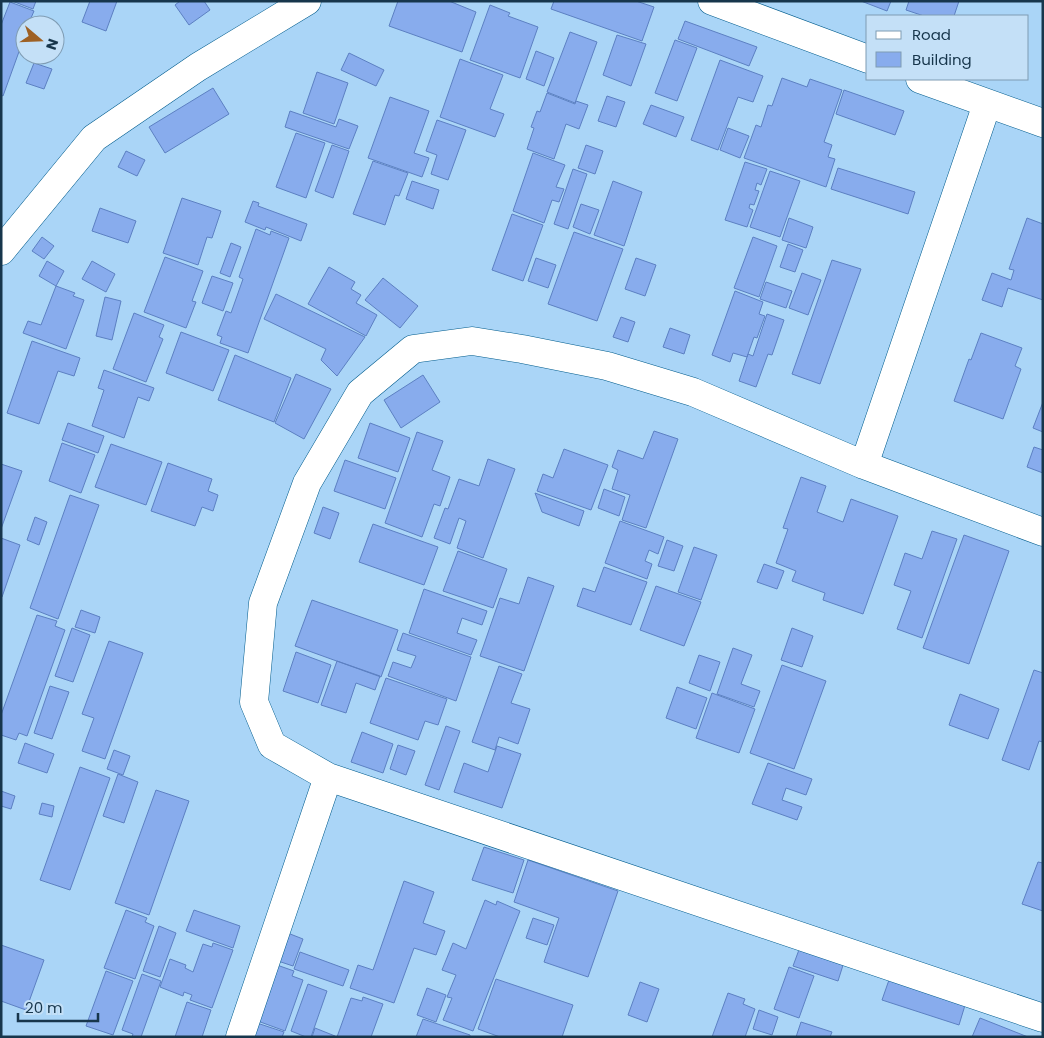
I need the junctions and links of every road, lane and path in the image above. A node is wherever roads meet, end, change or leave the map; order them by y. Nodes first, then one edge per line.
1 (307, 1) edge
2 (712, 1) edge
3 (866, 58) edge
4 (923, 80) edge
5 (988, 104) junction
6 (1043, 123) edge
7 (1, 251) edge
8 (864, 465) junction
9 (1043, 532) edge
10 (328, 777) junction
11 (1043, 1018) edge
12 (240, 1037) edge

1 - 7 street
2 - 3 street
4 - 5 street
5 - 6 street
5 - 8 street
8 - 9 street
8 - 10 street
10 - 11 street
10 - 12 street

